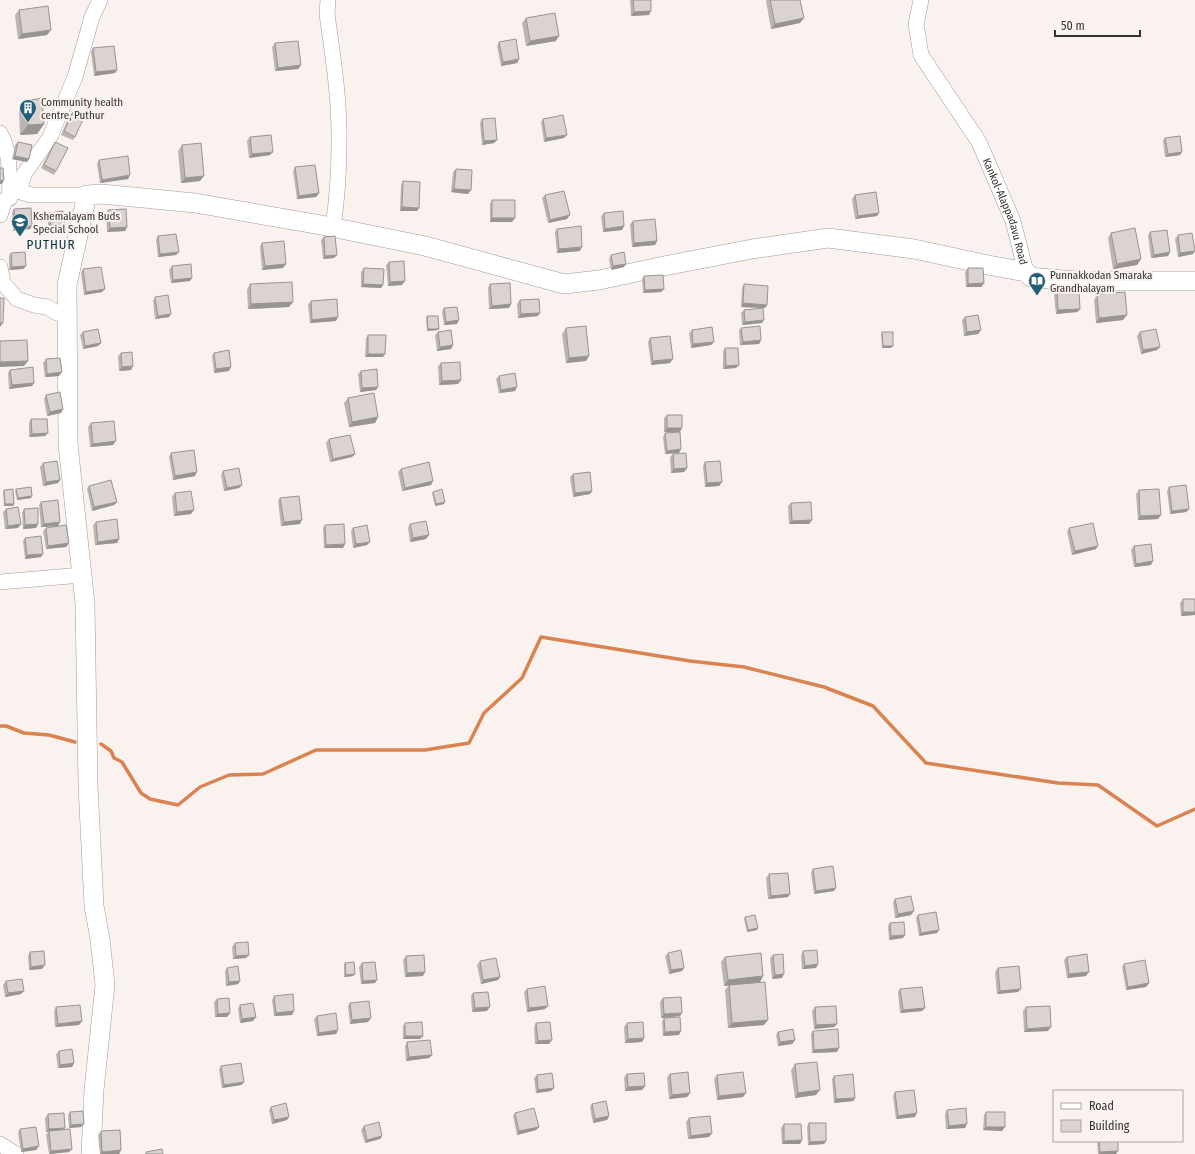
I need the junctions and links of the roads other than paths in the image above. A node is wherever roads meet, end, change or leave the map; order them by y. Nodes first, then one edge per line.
1 (100, 0) edge
2 (328, 0) edge
3 (921, 0) edge
4 (0, 133) edge
5 (87, 194) junction
6 (9, 197) edge
7 (0, 215) edge
8 (333, 227) junction
9 (0, 267) edge
10 (1026, 272) junction
11 (1195, 281) edge
12 (68, 315) junction
13 (82, 575) junction
14 (0, 582) edge
15 (0, 1144) edge
16 (16, 1154) edge
17 (91, 1154) edge

1 - 6 street
2 - 8 street
3 - 10 street, Kankol-Alappadavu Road
4 - 6 street
5 - 6 street
5 - 8 main road
5 - 12 main road
6 - 7 street
8 - 10 main road
9 - 12 street
10 - 11 main road, Kankol-Alappadavu Road
12 - 13 main road
13 - 14 street
13 - 17 main road
15 - 16 street

